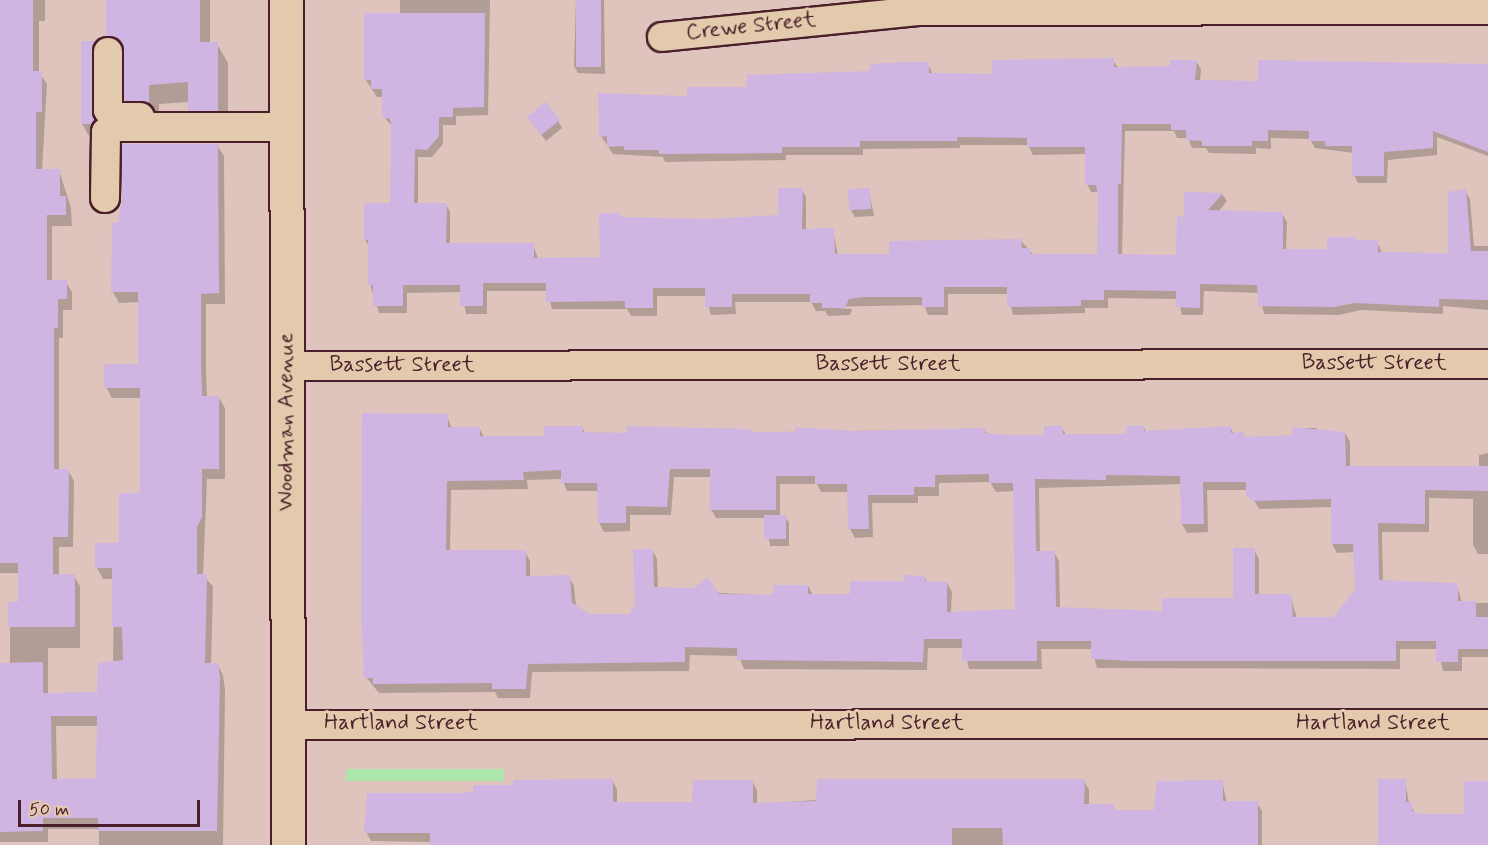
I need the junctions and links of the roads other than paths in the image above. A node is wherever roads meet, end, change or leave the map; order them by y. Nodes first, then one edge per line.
1 (286, 0) edge
2 (1488, 10) edge
3 (662, 37) dead end
4 (108, 51) dead end
5 (286, 122) junction
6 (105, 198) dead end
7 (1488, 364) edge
8 (288, 366) junction
9 (1488, 724) edge
10 (287, 725) junction
11 (288, 845) edge

1 - 5 main road, Woodman Avenue
2 - 3 street, Crewe Street
4 - 5 street
5 - 6 street
5 - 8 main road, Woodman Avenue
7 - 8 street, Bassett Street
8 - 10 main road, Woodman Avenue
9 - 10 street, Hartland Street
10 - 11 main road, Woodman Avenue

